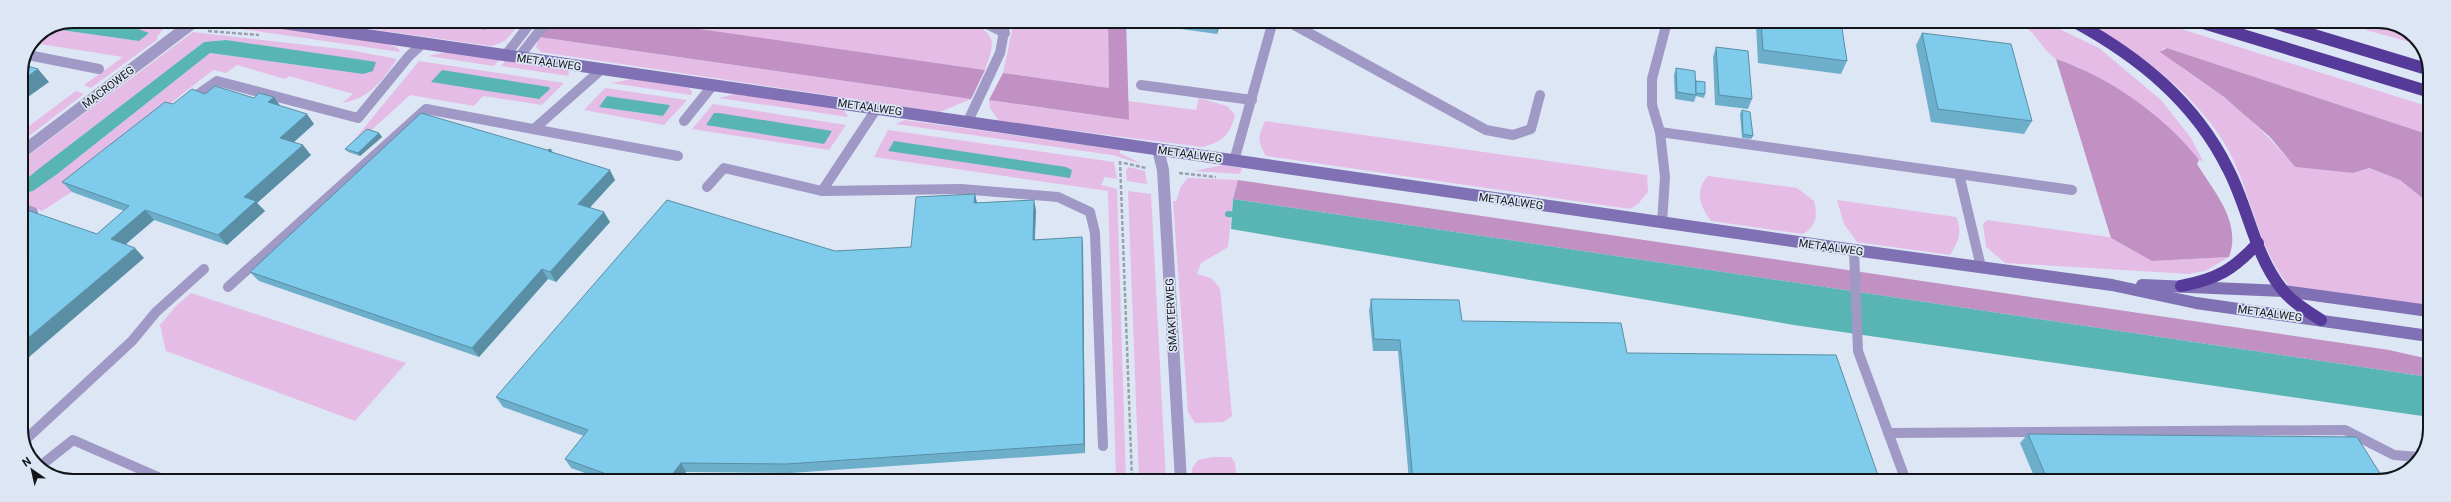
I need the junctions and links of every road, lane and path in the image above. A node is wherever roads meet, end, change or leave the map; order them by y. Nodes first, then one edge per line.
1 (186, 28) edge
2 (316, 28) edge
3 (527, 28) edge
4 (542, 28) edge
5 (995, 28) edge
6 (1005, 28) edge
7 (1271, 28) edge
8 (1298, 28) edge
9 (1667, 28) edge
10 (2086, 28) edge
11 (2220, 28) edge
12 (2291, 28) edge
13 (1005, 33) junction
14 (422, 44) junction
15 (31, 56) edge
16 (505, 56) junction
17 (519, 57) junction
18 (2423, 68) edge
19 (99, 69) dead end
20 (602, 69) junction
21 (713, 85) junction
22 (1141, 85) dead end
23 (2423, 90) edge
24 (1540, 95) dead end
25 (194, 97) edge
26 (1252, 100) junction
27 (877, 108) junction
28 (684, 120) dead end
29 (968, 121) junction
30 (534, 129) junction
31 (1660, 132) junction
32 (28, 148) edge
33 (1158, 150) junction
34 (678, 156) dead end
35 (1120, 161) dead end
36 (1234, 161) junction
37 (1959, 174) junction
38 (707, 187) dead end
39 (2072, 190) dead end
40 (822, 191) junction
41 (28, 210) edge
42 (28, 216) edge
43 (1662, 223) junction
44 (2258, 243) junction
45 (1854, 250) junction
46 (1981, 267) junction
47 (204, 269) dead end
48 (2112, 285) junction
49 (2181, 286) junction
50 (228, 287) dead end
51 (2284, 291) junction
52 (2423, 310) edge
53 (2321, 320) junction
54 (2423, 335) edge
55 (1888, 433) junction
56 (29, 436) edge
57 (1103, 446) dead end
58 (52, 457) edge
59 (2414, 457) edge
60 (151, 474) edge
61 (1132, 474) edge
62 (1181, 474) edge
63 (1903, 474) edge

1 - 32 street, MACROWEG
2 - 14 street, METAALWEG
3 - 16 lane
4 - 17 lane
5 - 13 lane
6 - 13 lane
7 - 26 lane
8 - 24 lane
9 - 31 lane
10 - 44 highway
11 - 23 highway
12 - 18 highway
13 - 29 lane
14 - 16 street, METAALWEG
14 - 25 lane
15 - 19 lane
16 - 17 street, METAALWEG
17 - 20 street, METAALWEG
20 - 21 street, METAALWEG
20 - 30 lane
21 - 27 street, METAALWEG
21 - 28 lane
22 - 26 lane
26 - 36 lane
27 - 29 street, METAALWEG
27 - 40 lane
29 - 33 street, METAALWEG
30 - 34 lane
30 - 50 lane
31 - 37 lane
31 - 43 lane
33 - 36 street, METAALWEG
33 - 62 street, SMAKTERWEG
35 - 61 path
36 - 43 street, METAALWEG
37 - 39 lane
37 - 46 lane
38 - 40 lane
40 - 57 lane
41 - 42 lane
43 - 45 street, METAALWEG
44 - 49 highway
44 - 51 highway
45 - 46 street, METAALWEG
45 - 55 lane
46 - 48 street, METAALWEG
47 - 56 lane
48 - 49 street, METAALWEG
48 - 53 street, METAALWEG
49 - 51 street, METAALWEG
51 - 52 street, METAALWEG
51 - 53 highway
53 - 54 street, METAALWEG
55 - 59 lane
55 - 63 lane
58 - 60 lane

